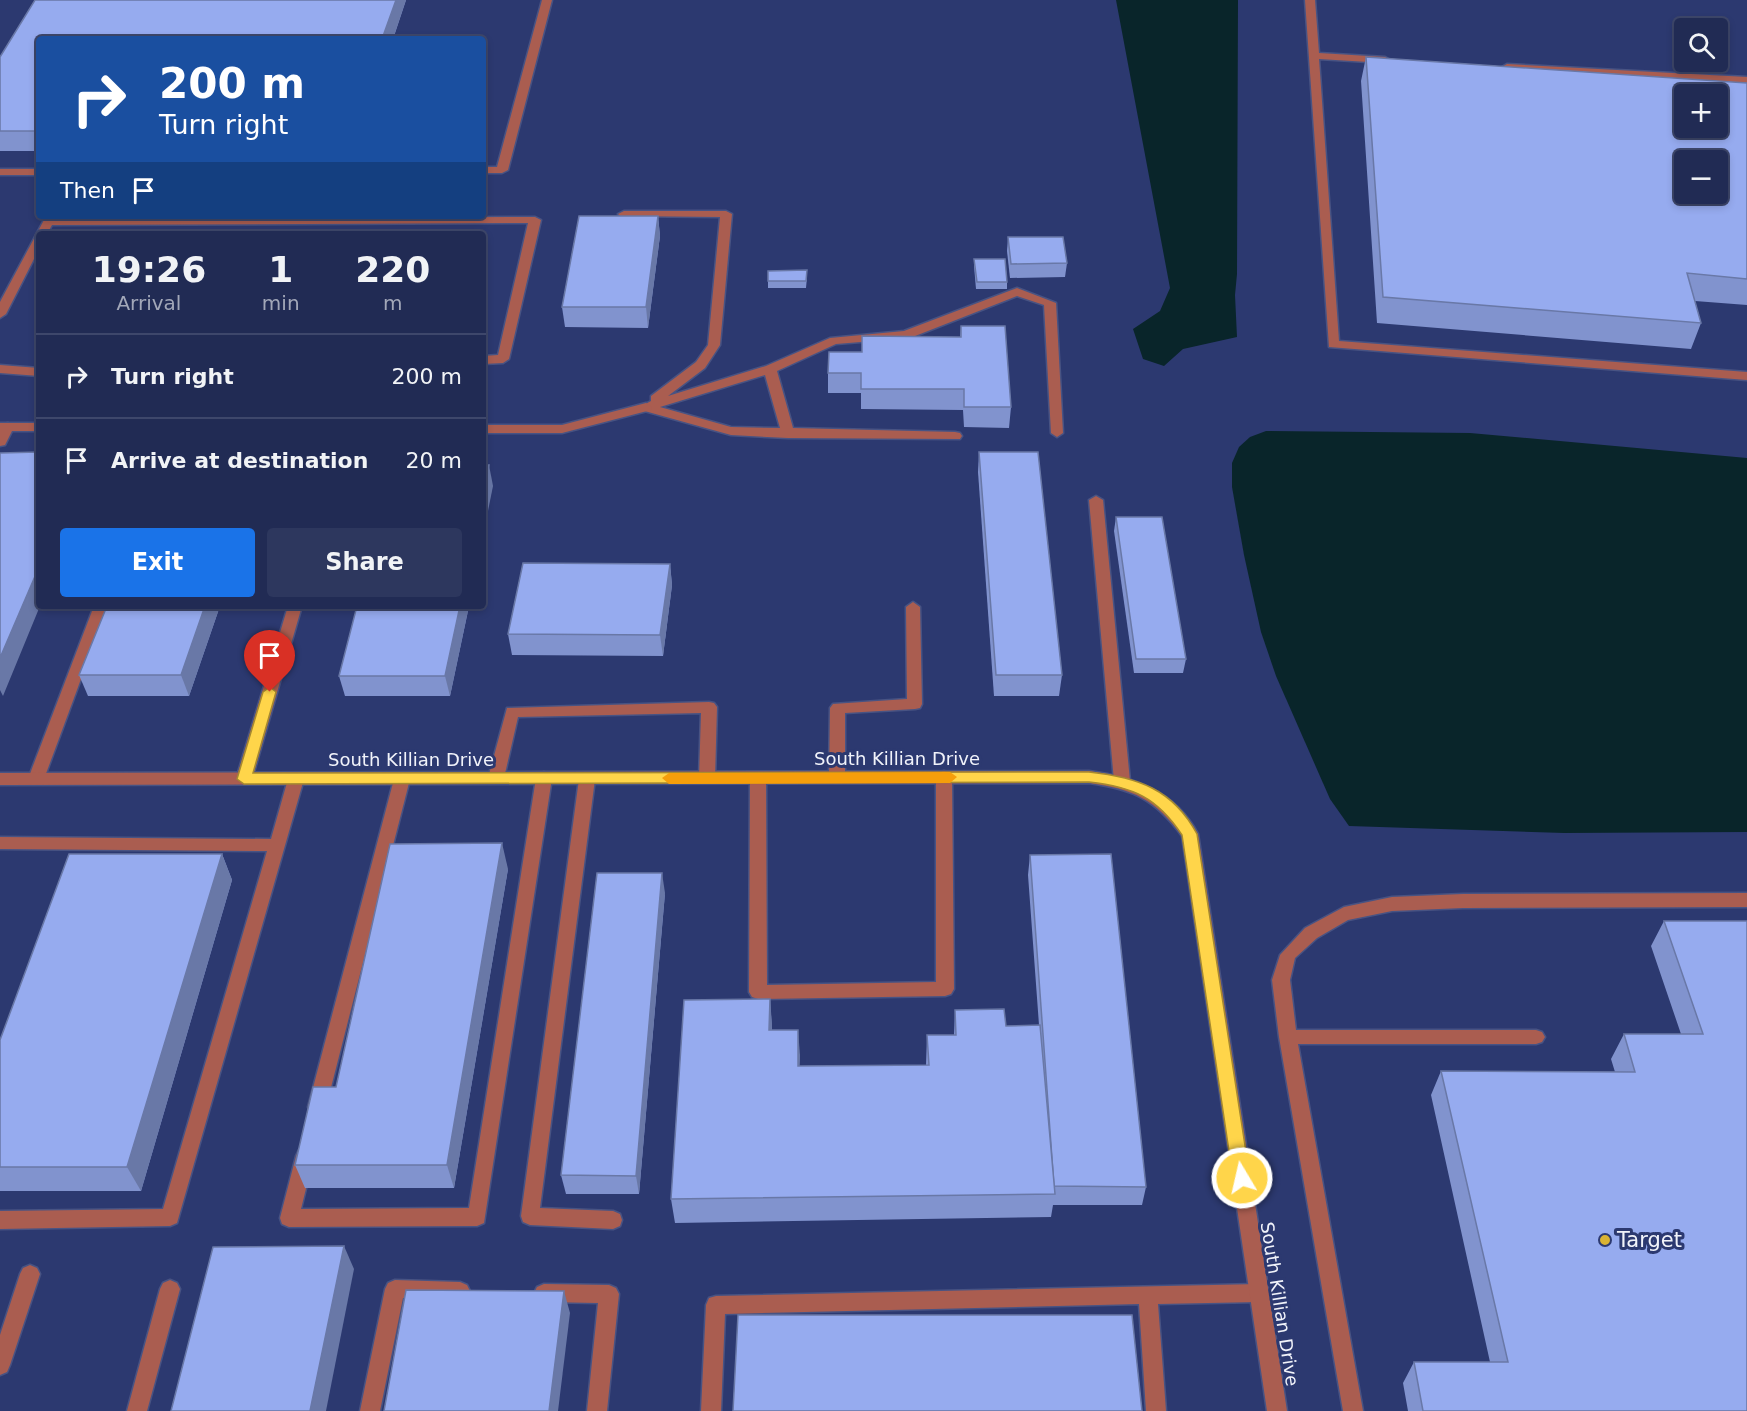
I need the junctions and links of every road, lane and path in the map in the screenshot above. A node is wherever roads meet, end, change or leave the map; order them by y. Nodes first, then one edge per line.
1 (547, 0) edge
2 (1310, 0) edge
3 (1314, 56) junction
4 (1400, 60) edge
5 (1492, 66) edge
6 (1747, 80) edge
7 (486, 170) edge
8 (0, 172) edge
9 (36, 172) edge
10 (624, 214) edge
11 (43, 231) edge
12 (36, 244) edge
13 (0, 314) edge
14 (486, 360) edge
15 (0, 369) edge
16 (770, 369) junction
17 (36, 372) edge
18 (1747, 376) edge
19 (646, 406) junction
20 (4, 427) edge
21 (36, 427) edge
22 (486, 429) edge
23 (1057, 433) dead end
24 (788, 434) junction
25 (956, 436) dead end
26 (0, 442) edge
27 (1096, 500) dead end
28 (913, 607) dead end
29 (100, 609) edge
30 (294, 609) edge
31 (837, 777) junction
32 (944, 777) junction
33 (296, 778) junction
34 (496, 778) junction
35 (544, 778) junction
36 (707, 778) junction
37 (758, 778) junction
38 (0, 779) edge
39 (36, 779) junction
40 (244, 779) junction
41 (402, 779) junction
42 (587, 779) junction
43 (1122, 781) junction
44 (0, 843) edge
45 (277, 845) junction
46 (1747, 900) edge
47 (1288, 1037) junction
48 (1536, 1037) dead end
49 (0, 1220) edge
50 (613, 1220) dead end
51 (30, 1274) dead end
52 (170, 1289) dead end
53 (478, 1291) edge
54 (526, 1292) edge
55 (1259, 1293) junction
56 (1148, 1295) junction
57 (0, 1365) edge
58 (137, 1411) edge
59 (370, 1411) edge
60 (597, 1411) edge
61 (711, 1411) edge
62 (1156, 1411) edge
63 (1277, 1411) edge
64 (1353, 1411) edge

1 - 7 street
2 - 3 street
3 - 4 street
3 - 18 street
5 - 6 street
8 - 9 street
10 - 19 street
11 - 14 street
12 - 13 street
15 - 17 street
16 - 19 street
16 - 23 street
16 - 24 street
19 - 22 street
19 - 24 street
20 - 21 street
20 - 26 street
24 - 25 street
27 - 43 street
28 - 31 street
29 - 39 street
30 - 40 street
31 - 32 street, South Killian Drive
31 - 37 street, South Killian Drive
32 - 37 street
32 - 43 street, South Killian Drive
33 - 40 street, South Killian Drive
33 - 41 street, South Killian Drive
33 - 45 street
34 - 35 street, South Killian Drive
34 - 36 street
34 - 41 street, South Killian Drive
35 - 41 street
35 - 42 street, South Killian Drive
36 - 37 street, South Killian Drive
36 - 42 street, South Killian Drive
38 - 39 street, South Killian Drive
39 - 40 street, South Killian Drive
42 - 50 street
43 - 55 street, South Killian Drive
44 - 45 street
45 - 49 street
46 - 47 street
47 - 48 street
47 - 64 street
51 - 57 street
52 - 58 street
53 - 59 street
54 - 60 street
55 - 56 street
55 - 63 street, South Killian Drive
56 - 61 street
56 - 62 street

